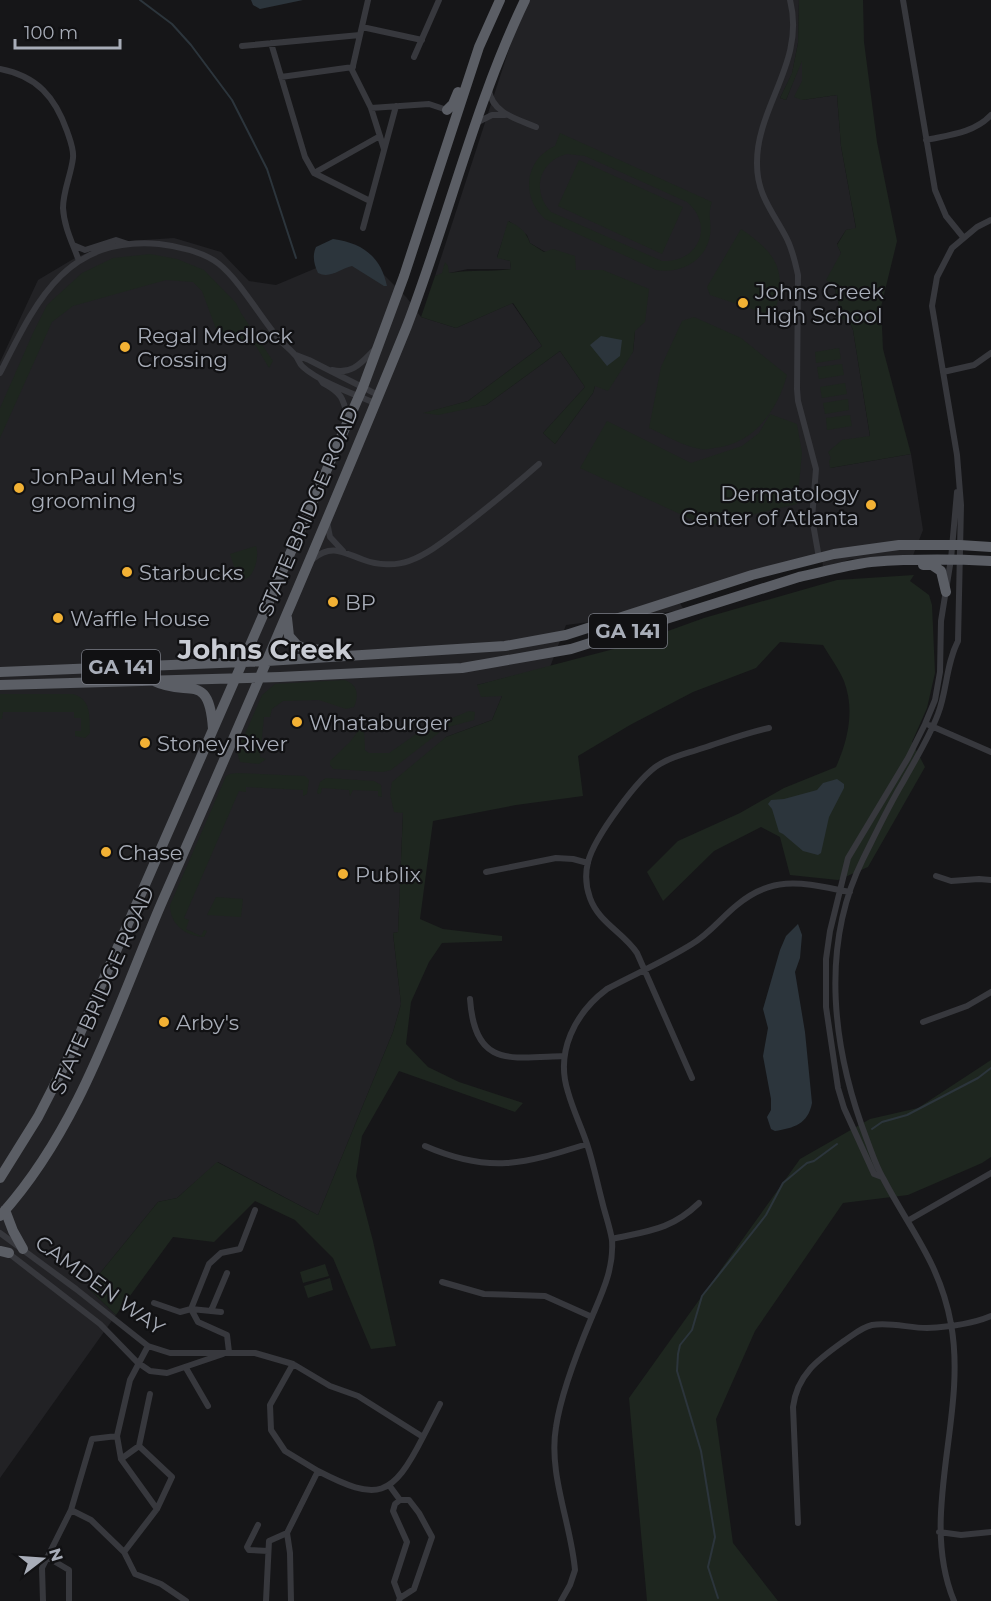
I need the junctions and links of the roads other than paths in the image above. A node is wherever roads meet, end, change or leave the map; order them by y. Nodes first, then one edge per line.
1 (368, 0) edge
2 (439, 0) edge
3 (500, 0) edge
4 (525, 0) edge
5 (790, 0) edge
6 (903, 0) edge
7 (362, 27) junction
8 (360, 35) junction
9 (422, 40) junction
10 (271, 43) junction
11 (242, 46) dead end
12 (414, 57) dead end
13 (353, 67) junction
14 (0, 69) edge
15 (281, 77) junction
16 (489, 90) junction
17 (396, 106) junction
18 (371, 108) junction
19 (452, 112) junction
20 (507, 115) junction
21 (991, 115) edge
22 (477, 122) junction
23 (536, 127) dead end
24 (380, 136) junction
25 (926, 140) junction
26 (384, 149) junction
27 (314, 173) junction
28 (370, 201) junction
29 (991, 220) edge
30 (363, 228) dead end
31 (963, 237) junction
32 (73, 245) junction
33 (131, 245) junction
34 (79, 261) junction
35 (377, 348) junction
36 (991, 353) edge
37 (295, 355) junction
38 (324, 368) junction
39 (943, 372) junction
40 (0, 373) edge
41 (320, 377) junction
42 (361, 392) junction
43 (377, 399) junction
44 (348, 418) junction
45 (539, 464) dead end
46 (327, 518) junction
47 (956, 545) junction
48 (991, 548) edge
49 (344, 552) junction
50 (819, 558) junction
51 (956, 559) junction
52 (991, 561) edge
53 (308, 564) junction
54 (827, 571) junction
55 (946, 592) junction
56 (286, 614) junction
57 (329, 657) junction
58 (267, 661) junction
59 (242, 662) junction
60 (0, 672) edge
61 (235, 678) junction
62 (260, 678) junction
63 (151, 680) junction
64 (0, 685) edge
65 (928, 725) junction
66 (769, 728) dead end
67 (213, 730) junction
68 (991, 752) edge
69 (588, 863) junction
70 (486, 872) dead end
71 (936, 876) dead end
72 (991, 880) edge
73 (840, 890) junction
74 (850, 892) junction
75 (644, 969) junction
76 (991, 992) edge
77 (470, 999) dead end
78 (923, 1022) dead end
79 (564, 1056) junction
80 (692, 1078) dead end
81 (587, 1144) junction
82 (425, 1146) dead end
83 (991, 1173) edge
84 (882, 1177) junction
85 (0, 1178) edge
86 (699, 1203) dead end
87 (255, 1210) dead end
88 (3, 1213) edge
89 (909, 1220) junction
90 (0, 1233) edge
91 (612, 1239) junction
92 (23, 1249) junction
93 (3, 1250) edge
94 (227, 1273) dead end
95 (442, 1282) dead end
96 (154, 1303) dead end
97 (191, 1309) junction
98 (211, 1311) junction
99 (221, 1312) dead end
100 (991, 1316) edge
101 (592, 1317) junction
102 (951, 1325) junction
103 (148, 1346) junction
104 (229, 1352) junction
105 (139, 1364) junction
106 (293, 1364) junction
107 (186, 1368) junction
108 (150, 1394) dead end
109 (440, 1404) dead end
110 (208, 1406) dead end
111 (117, 1436) junction
112 (423, 1437) junction
113 (139, 1446) junction
114 (121, 1459) junction
115 (318, 1472) junction
116 (389, 1485) junction
117 (400, 1500) junction
118 (157, 1509) junction
119 (71, 1510) junction
120 (798, 1522) dead end
121 (258, 1525) dead end
122 (939, 1532) junction
123 (991, 1532) edge
124 (286, 1533) junction
125 (268, 1551) junction
126 (124, 1552) junction
127 (47, 1557) junction
128 (400, 1599) edge
129 (43, 1601) edge
130 (69, 1601) edge
131 (186, 1601) edge
132 (266, 1601) edge
133 (291, 1601) edge
134 (561, 1601) edge
135 (954, 1601) edge

1 - 7 street
2 - 9 street
3 - 19 highway, STATE BRIDGE ROAD
4 - 16 highway, STATE BRIDGE ROAD
5 - 50 street
6 - 25 street
7 - 8 street
7 - 9 street
8 - 10 street
8 - 13 street
9 - 12 street
10 - 11 street
10 - 15 street
13 - 15 street
13 - 18 street
14 - 32 street
15 - 27 street
16 - 20 street
16 - 22 highway, STATE BRIDGE ROAD
17 - 18 street
17 - 19 street
17 - 26 street
18 - 24 street
19 - 35 highway, STATE BRIDGE ROAD
20 - 22 street
20 - 23 street
21 - 25 street
22 - 43 highway, STATE BRIDGE ROAD
24 - 26 street
24 - 27 street
25 - 31 street
26 - 28 street
27 - 28 street
28 - 30 street
29 - 31 street
31 - 39 street
32 - 33 street
32 - 34 street
33 - 34 street
33 - 37 street
34 - 40 street
35 - 38 street
35 - 42 highway, STATE BRIDGE ROAD
36 - 39 street
37 - 38 street
37 - 41 street
38 - 42 street
39 - 47 street
41 - 42 street
41 - 44 street
42 - 43 street
42 - 44 highway, STATE BRIDGE ROAD
43 - 46 highway, STATE BRIDGE ROAD
44 - 59 highway, STATE BRIDGE ROAD
45 - 49 street
46 - 49 street
46 - 53 highway, STATE BRIDGE ROAD
47 - 48 highway, GA 141
47 - 50 highway, GA 141
47 - 51 street
49 - 53 street
50 - 57 highway, GA 141
51 - 52 highway, GA 141
51 - 54 highway, GA 141
51 - 55 street
51 - 65 street
53 - 56 highway, STATE BRIDGE ROAD
54 - 55 highway
54 - 62 highway, GA 141
55 - 65 street
56 - 57 highway
56 - 58 highway, STATE BRIDGE ROAD
57 - 58 highway, GA 141
58 - 59 highway, GA 141
58 - 62 highway, STATE BRIDGE ROAD
59 - 60 highway, GA 141
59 - 61 highway, STATE BRIDGE ROAD
61 - 62 highway, GA 141
61 - 63 highway, GA 141
61 - 67 highway, STATE BRIDGE ROAD
62 - 88 highway, STATE BRIDGE ROAD
63 - 64 highway, GA 141
63 - 67 highway
65 - 68 street
65 - 73 street
65 - 74 street
66 - 69 street
67 - 85 highway, STATE BRIDGE ROAD
69 - 70 street
69 - 75 street
71 - 72 street
73 - 74 street
73 - 75 street
73 - 84 street
74 - 84 street
75 - 79 street
75 - 80 street
76 - 78 street
77 - 79 street
79 - 81 street
81 - 82 street
81 - 91 street
83 - 89 street
84 - 89 street
86 - 91 street
87 - 97 street
88 - 92 highway
89 - 102 street
90 - 92 street, CAMDEN WAY
91 - 101 street
92 - 103 street, CAMDEN WAY
93 - 105 street, CAMDEN WAY
94 - 98 street
95 - 101 street
96 - 97 street
97 - 98 street
97 - 104 street
98 - 99 street
100 - 102 street
101 - 134 street
102 - 120 street
102 - 122 street
103 - 104 street, CAMDEN WAY
103 - 105 street
104 - 106 street
104 - 107 street, CAMDEN WAY
105 - 107 street, CAMDEN WAY
105 - 111 street
106 - 112 street
106 - 115 street
107 - 110 street
108 - 113 street
109 - 112 street
111 - 114 street
111 - 119 street
112 - 116 street
113 - 114 street
113 - 118 street
114 - 118 street
115 - 116 street
115 - 124 street
116 - 117 street
117 - 128 street
117 - 128 street
118 - 126 street
119 - 126 street
119 - 127 street
121 - 125 street
122 - 123 street
122 - 135 street
124 - 125 street
124 - 133 street
125 - 132 street
126 - 131 street
127 - 129 street
127 - 130 street

